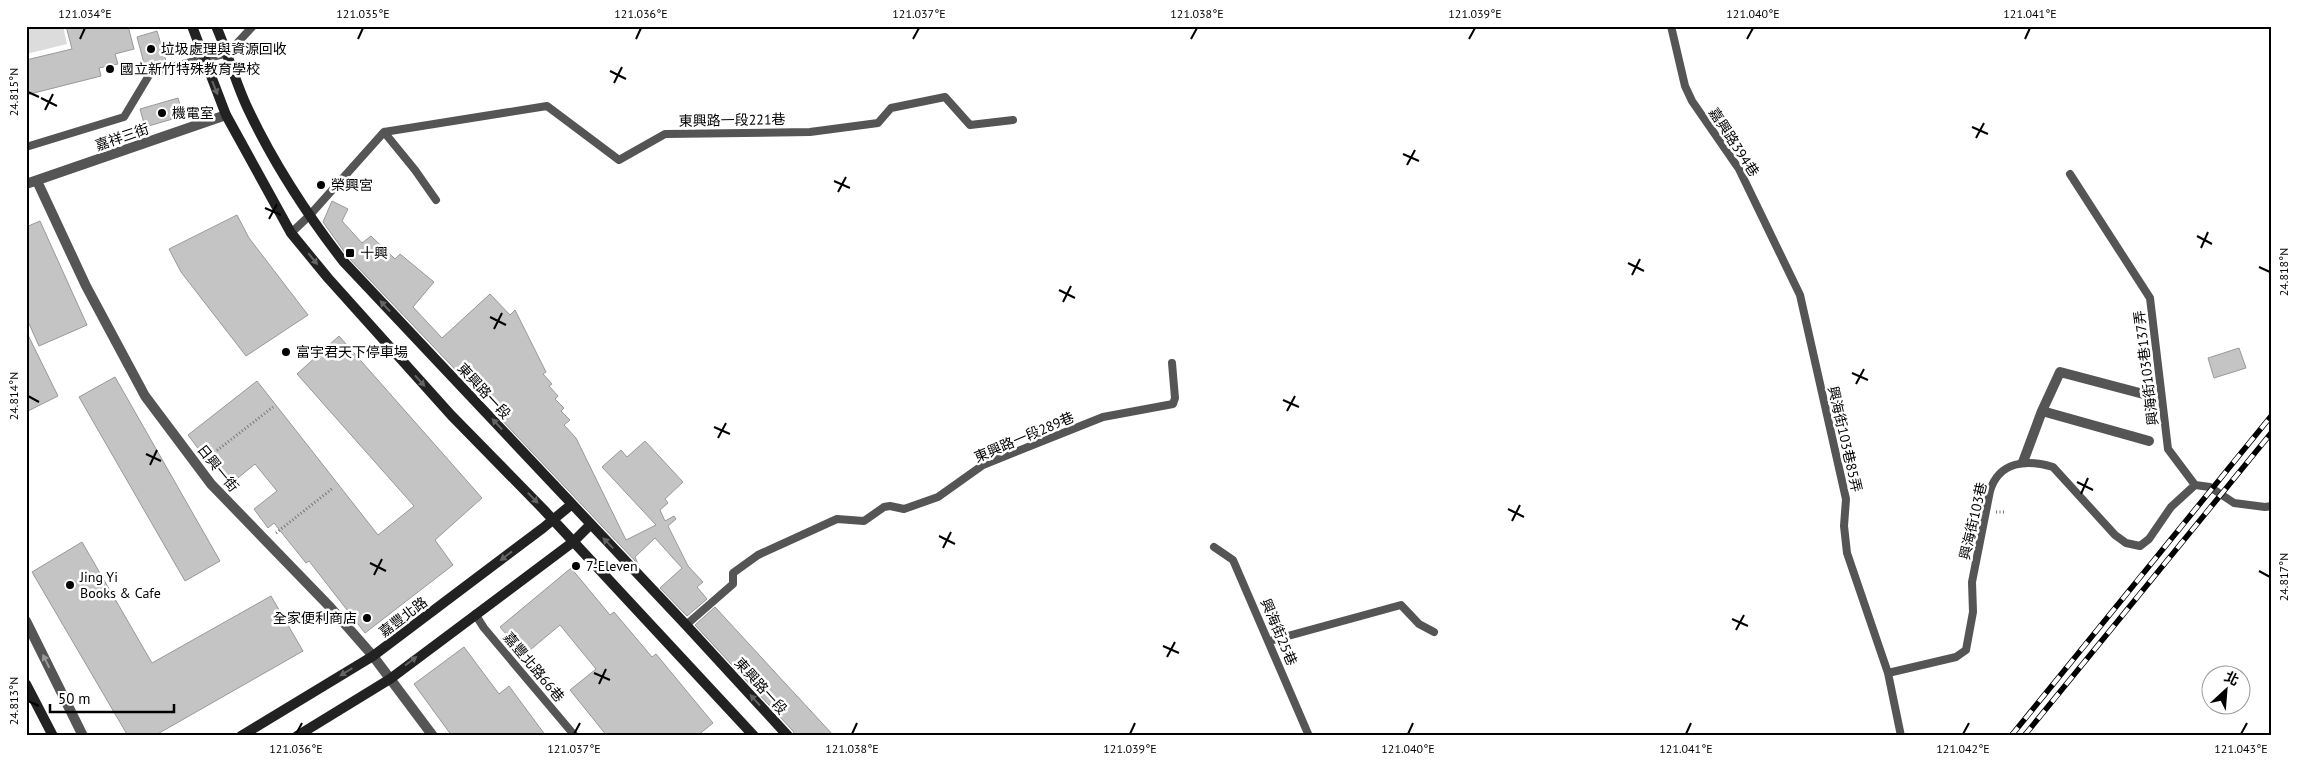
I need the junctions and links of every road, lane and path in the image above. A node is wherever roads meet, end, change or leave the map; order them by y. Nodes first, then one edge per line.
1 (192, 26) edge
2 (216, 26) edge
3 (253, 26) edge
4 (1671, 26) edge
5 (228, 53) junction
6 (203, 58) junction
7 (226, 115) junction
8 (1013, 120) dead end
9 (384, 132) junction
10 (26, 147) edge
11 (2070, 174) dead end
12 (31, 182) edge
13 (436, 200) dead end
14 (308, 216) junction
15 (291, 233) junction
16 (1800, 295) joint
17 (1172, 363) dead end
18 (2151, 396) dead end
19 (273, 407) dead end
20 (2042, 411) junction
21 (2149, 441) dead end
22 (2023, 462) junction
23 (197, 466) junction
24 (2195, 485) junction
25 (333, 488) dead end
26 (572, 504) junction
27 (2272, 506) edge
28 (553, 520) junction
29 (590, 525) junction
30 (266, 541) junction
31 (573, 542) junction
32 (1214, 547) dead end
33 (475, 614) junction
34 (26, 621) edge
35 (686, 625) junction
36 (1434, 632) dead end
37 (1270, 641) junction
38 (373, 656) junction
39 (1888, 673) junction
40 (390, 679) junction
41 (26, 684) edge
42 (53, 736) edge
43 (84, 736) edge
44 (241, 736) edge
45 (298, 736) edge
46 (433, 736) edge
47 (574, 736) edge
48 (754, 736) edge
49 (788, 736) edge
50 (1309, 736) edge
51 (1901, 736) edge

1 - 6 street
2 - 5 street, 東興路一段
3 - 5 lane
4 - 16 lane, 嘉興路394巷
5 - 6 lane
5 - 14 street, 東興路一段
6 -> 7 street
6 - 10 lane
7 - 12 street, 嘉祥三街
7 - 15 street
8 - 9 lane, 東興路一段221巷
9 - 13 lane
9 - 14 lane
11 - 24 lane, 興海街103巷137弄
12 - 23 street, 日興一街
14 - 15 lane
26 -> 14 street, 東興路一段
15 -> 28 street
16 - 39 lane, 興海街103巷85弄
17 - 35 lane, 東興路一段289巷
18 - 20 street
19 - 23 path
20 - 21 street
20 - 22 street
22 - 24 lane
22 - 39 lane, 興海街103巷
23 - 30 street, 日興一街
24 - 27 lane
25 - 30 path
26 - 28 street, 嘉豐北路
26 - 29 street, 東興路一段
28 - 31 street
28 -> 38 street, 嘉豐北路
29 - 31 street
35 -> 29 street, 東興路一段
30 - 38 street, 日興一街
31 - 33 street
31 - 48 street
32 - 37 lane, 興海街25巷
40 -> 33 street
33 - 47 lane, 嘉豐北路66巷
43 -> 34 street
49 -> 35 street, 東興路一段
36 - 37 lane
37 - 50 lane, 興海街25巷
38 - 40 street, 日興一街
38 -> 44 street, 嘉豐北路
39 - 51 lane
40 - 45 street
40 - 46 street, 日興一街
41 - 42 street

